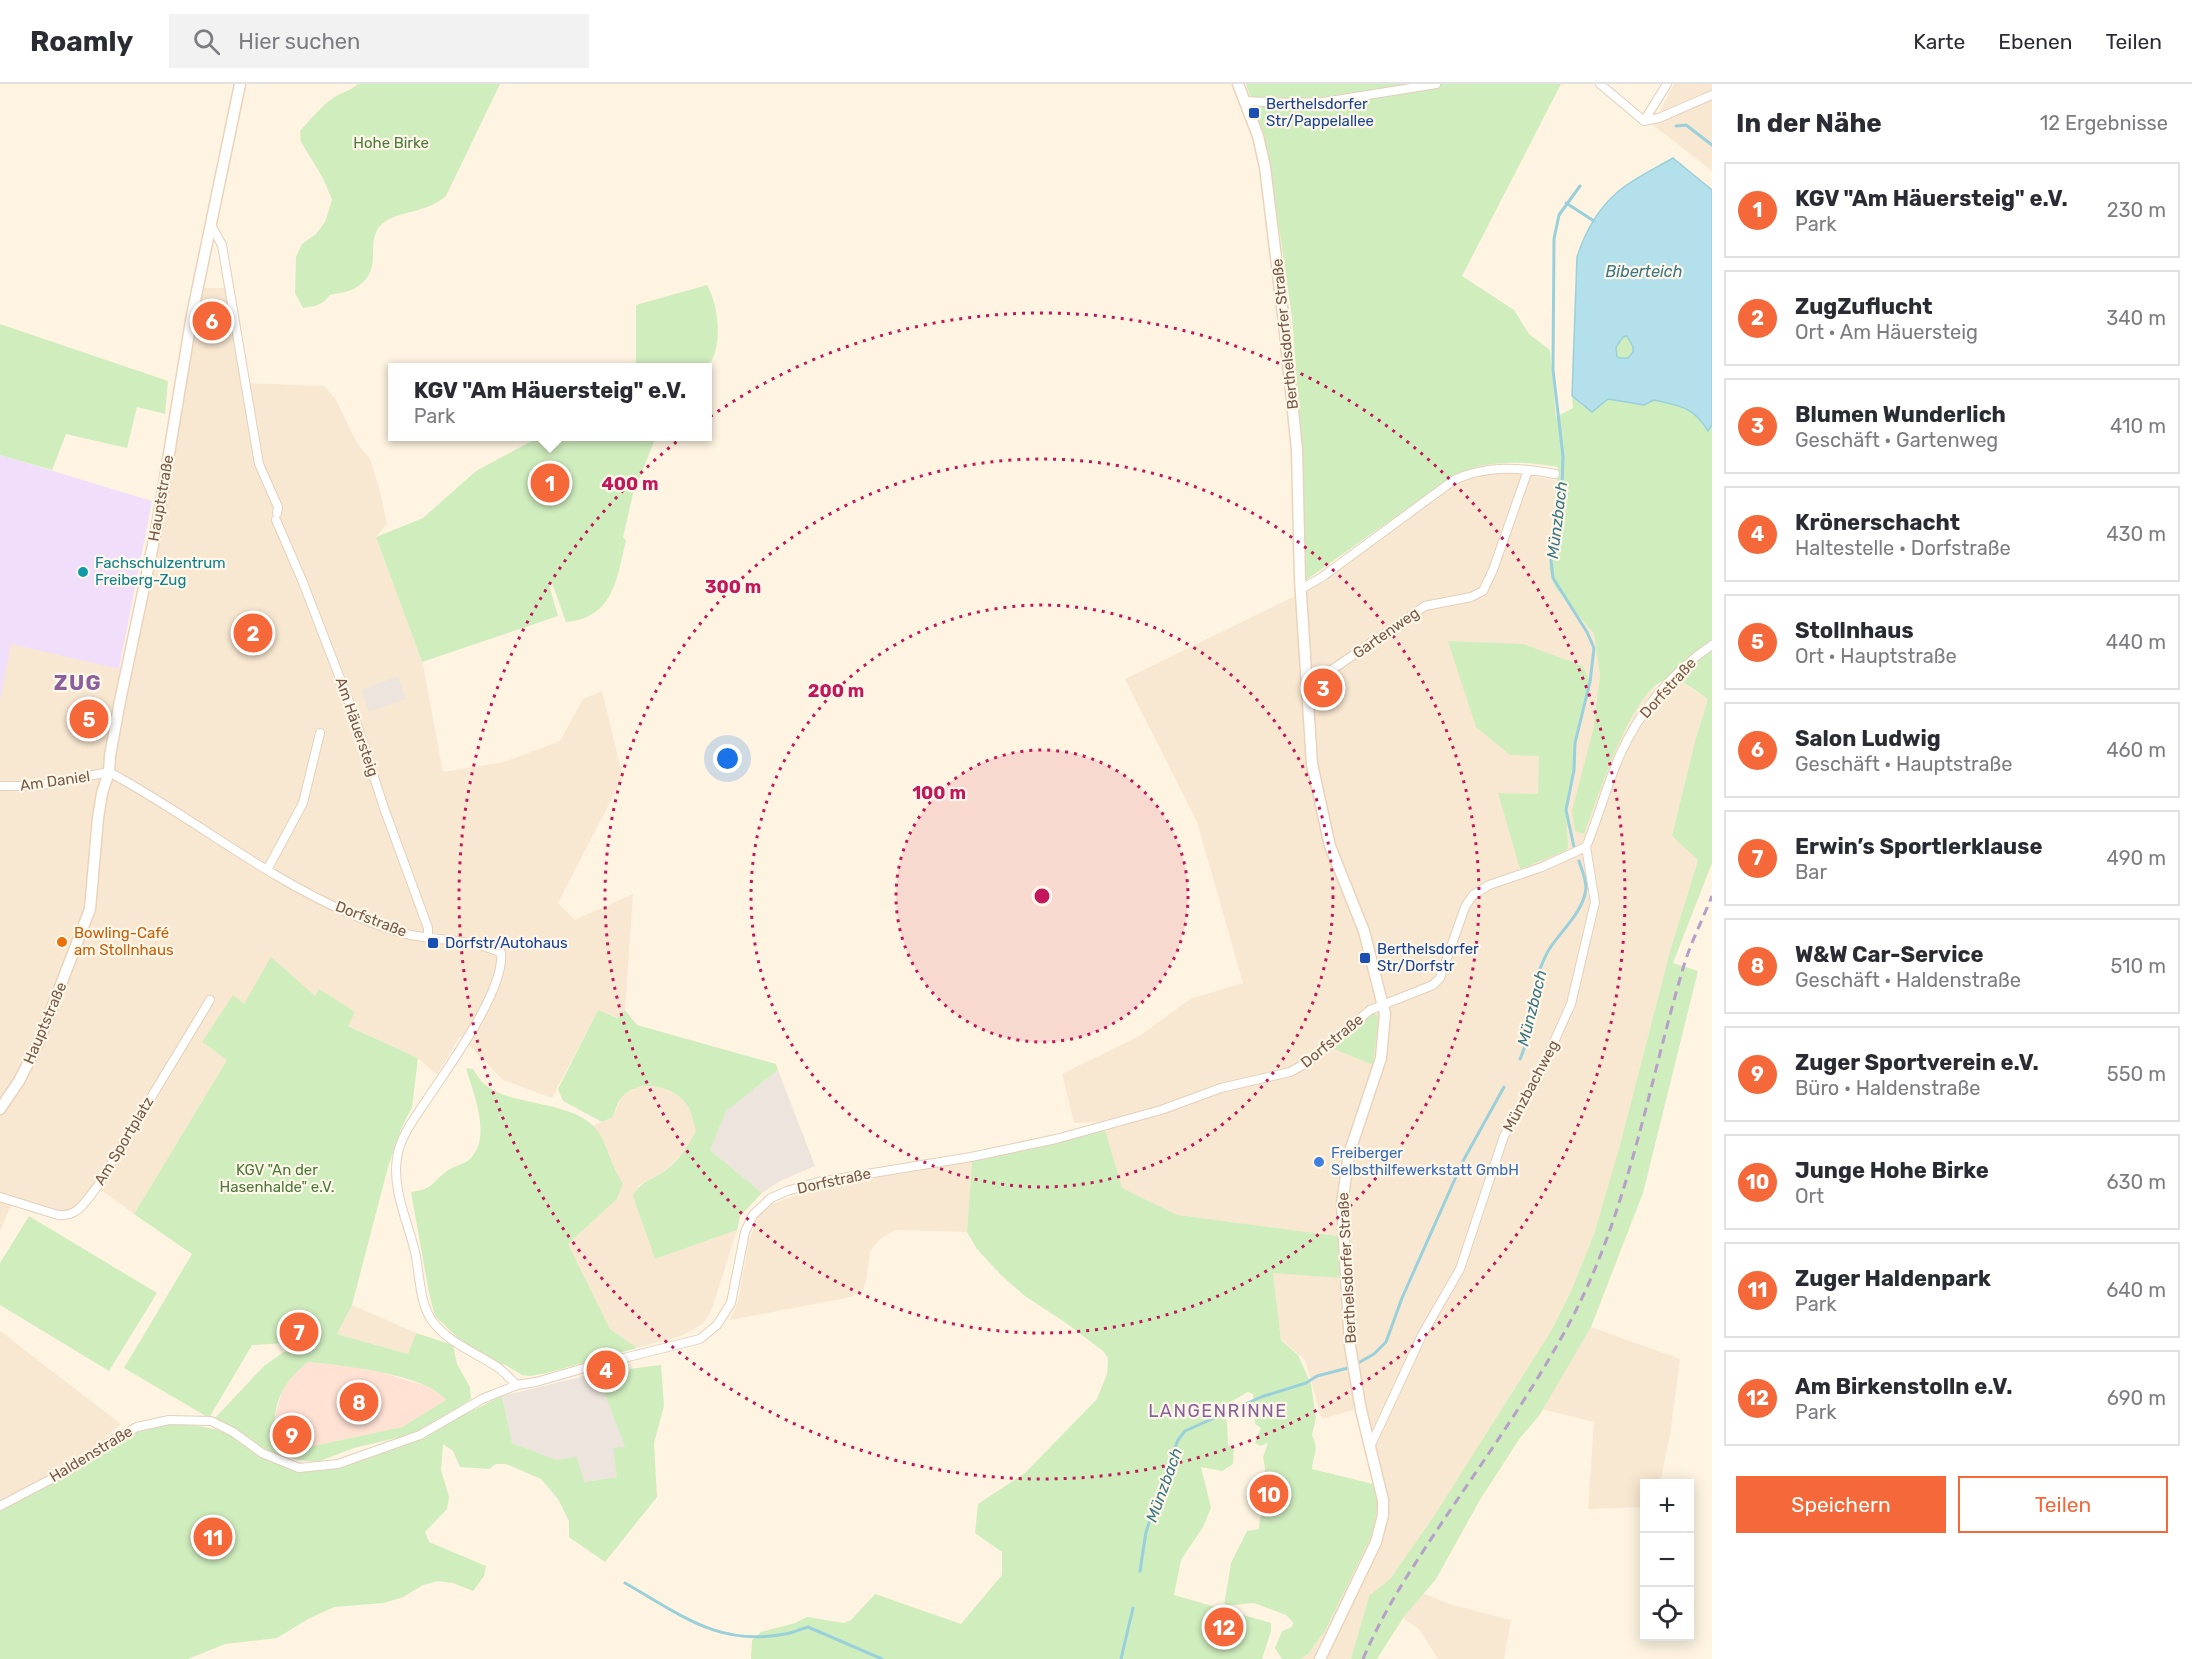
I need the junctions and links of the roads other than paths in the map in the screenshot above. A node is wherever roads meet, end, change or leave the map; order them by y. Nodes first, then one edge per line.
1 (240, 84) edge
2 (1238, 84) edge
3 (1436, 84) edge
4 (1600, 84) edge
5 (1667, 84) edge
6 (1712, 95) edge
7 (1245, 101) junction
8 (1644, 121) junction
9 (211, 225) junction
10 (1528, 470) junction
11 (1555, 474) dead end
12 (1301, 589) junction
13 (1712, 645) edge
14 (1306, 677) junction
15 (320, 733) dead end
16 (109, 772) junction
17 (0, 786) edge
18 (1583, 849) junction
19 (267, 870) junction
20 (428, 938) junction
21 (210, 1000) dead end
22 (1384, 1004) junction
23 (0, 1109) edge
24 (0, 1197) edge
25 (517, 1385) junction
26 (1370, 1447) junction
27 (0, 1506) edge
28 (1320, 1659) edge

1 - 9 street, Hauptstraße
2 - 7 street, Berthelsdorfer Straße
3 - 7 street
4 - 8 street
5 - 8 street
6 - 8 street
7 - 12 street, Berthelsdorfer Straße
9 - 16 street, Hauptstraße
9 - 20 street, Am Häuersteig
10 - 11 street
10 - 12 street
10 - 14 street, Gartenweg
12 - 14 street, Berthelsdorfer Straße
13 - 18 street, Dorfstraße
14 - 22 street, Berthelsdorfer Straße
15 - 19 street
16 - 17 street, Am Daniel
16 - 19 street, Dorfstraße
16 - 23 street, Hauptstraße
18 - 22 street, Dorfstraße
18 - 26 street, Münzbachweg
19 - 20 street, Dorfstraße
20 - 25 street, Dorfstraße
21 - 24 street, Am Sportplatz
22 - 25 street, Dorfstraße
22 - 26 street, Berthelsdorfer Straße
25 - 27 street, Haldenstraße
26 - 28 street, Berthelsdorfer Straße

